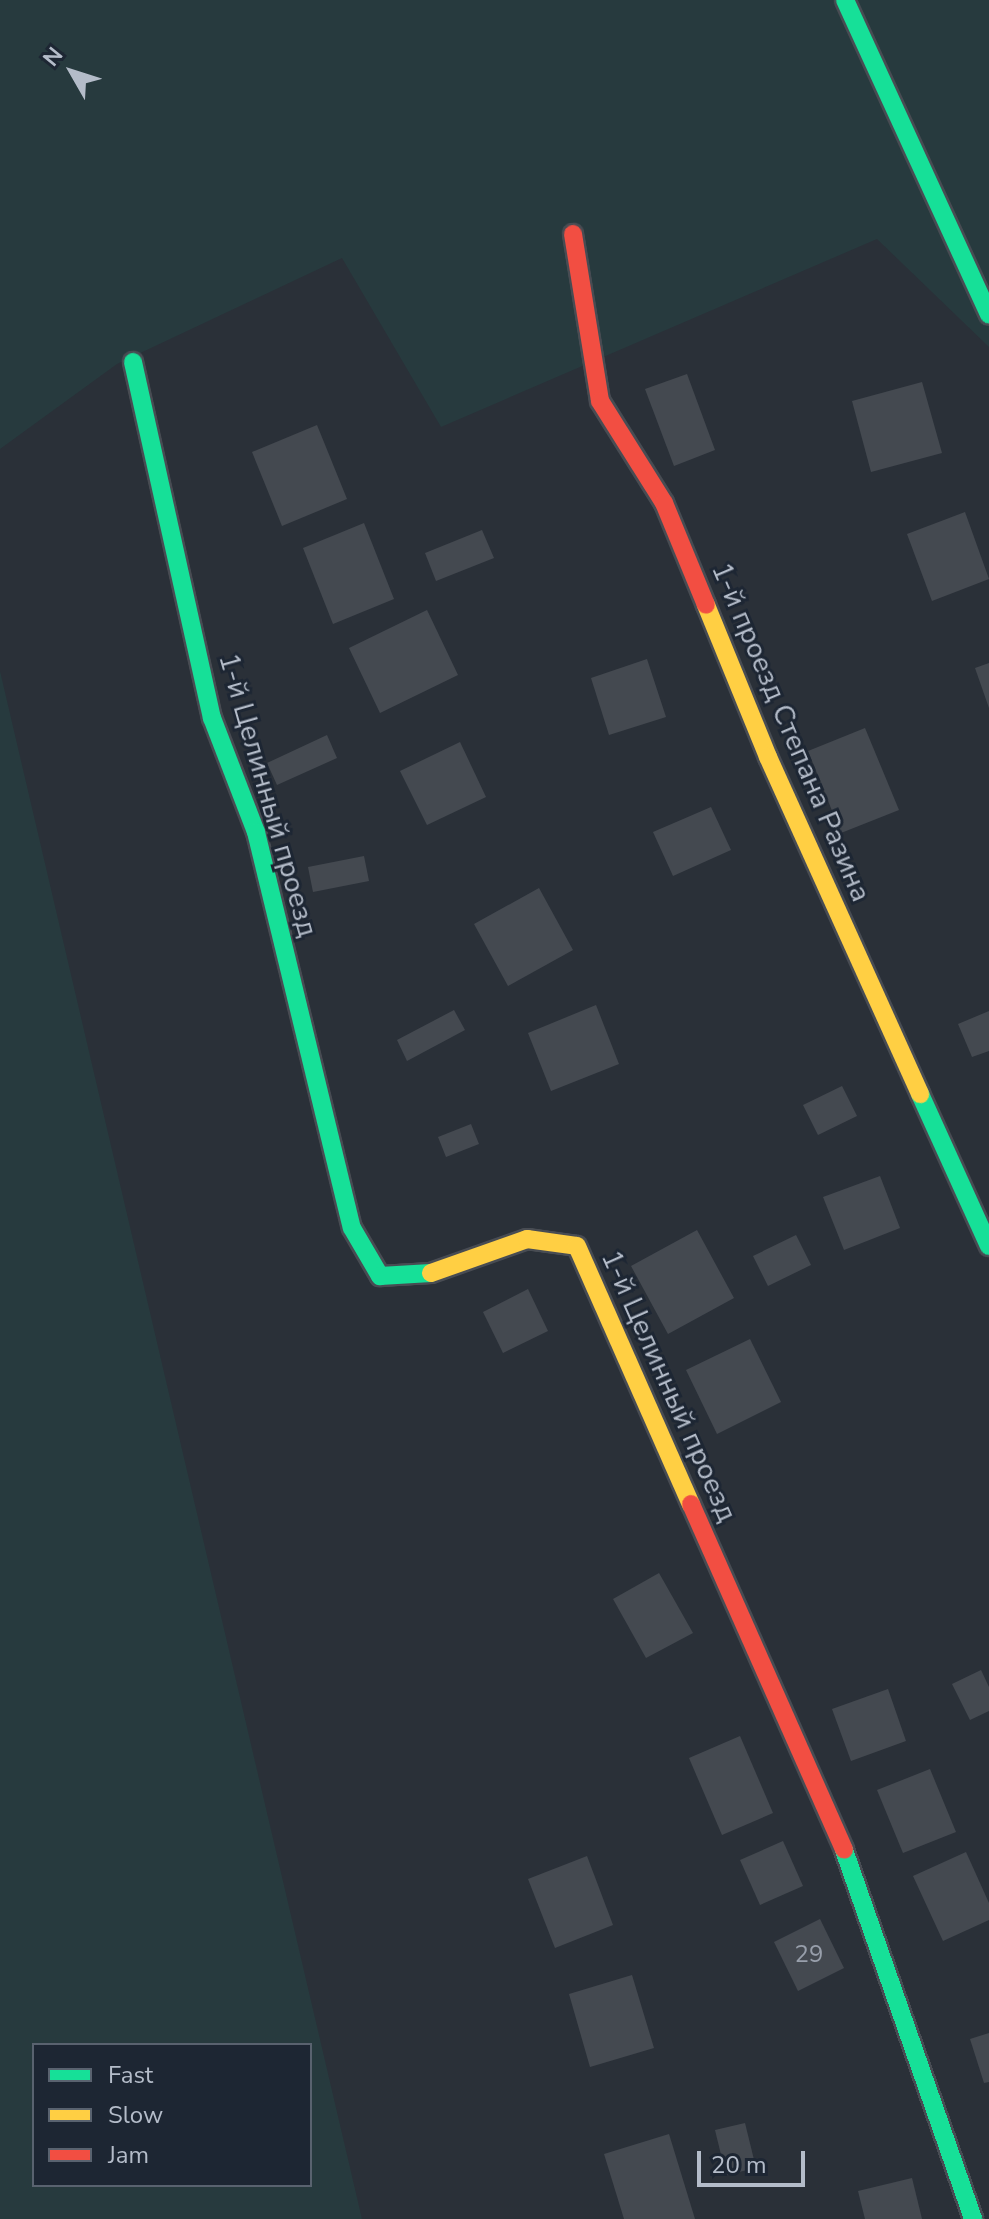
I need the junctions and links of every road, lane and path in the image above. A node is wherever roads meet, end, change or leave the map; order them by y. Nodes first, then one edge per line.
1 (845, 0) edge
2 (573, 234) dead end
3 (989, 315) edge
4 (133, 362) dead end
5 (989, 1246) edge
6 (973, 2219) edge

1 - 3 street
2 - 5 street, 1-й проезд Степана Разина
4 - 6 street, 1-й Целинный проезд

